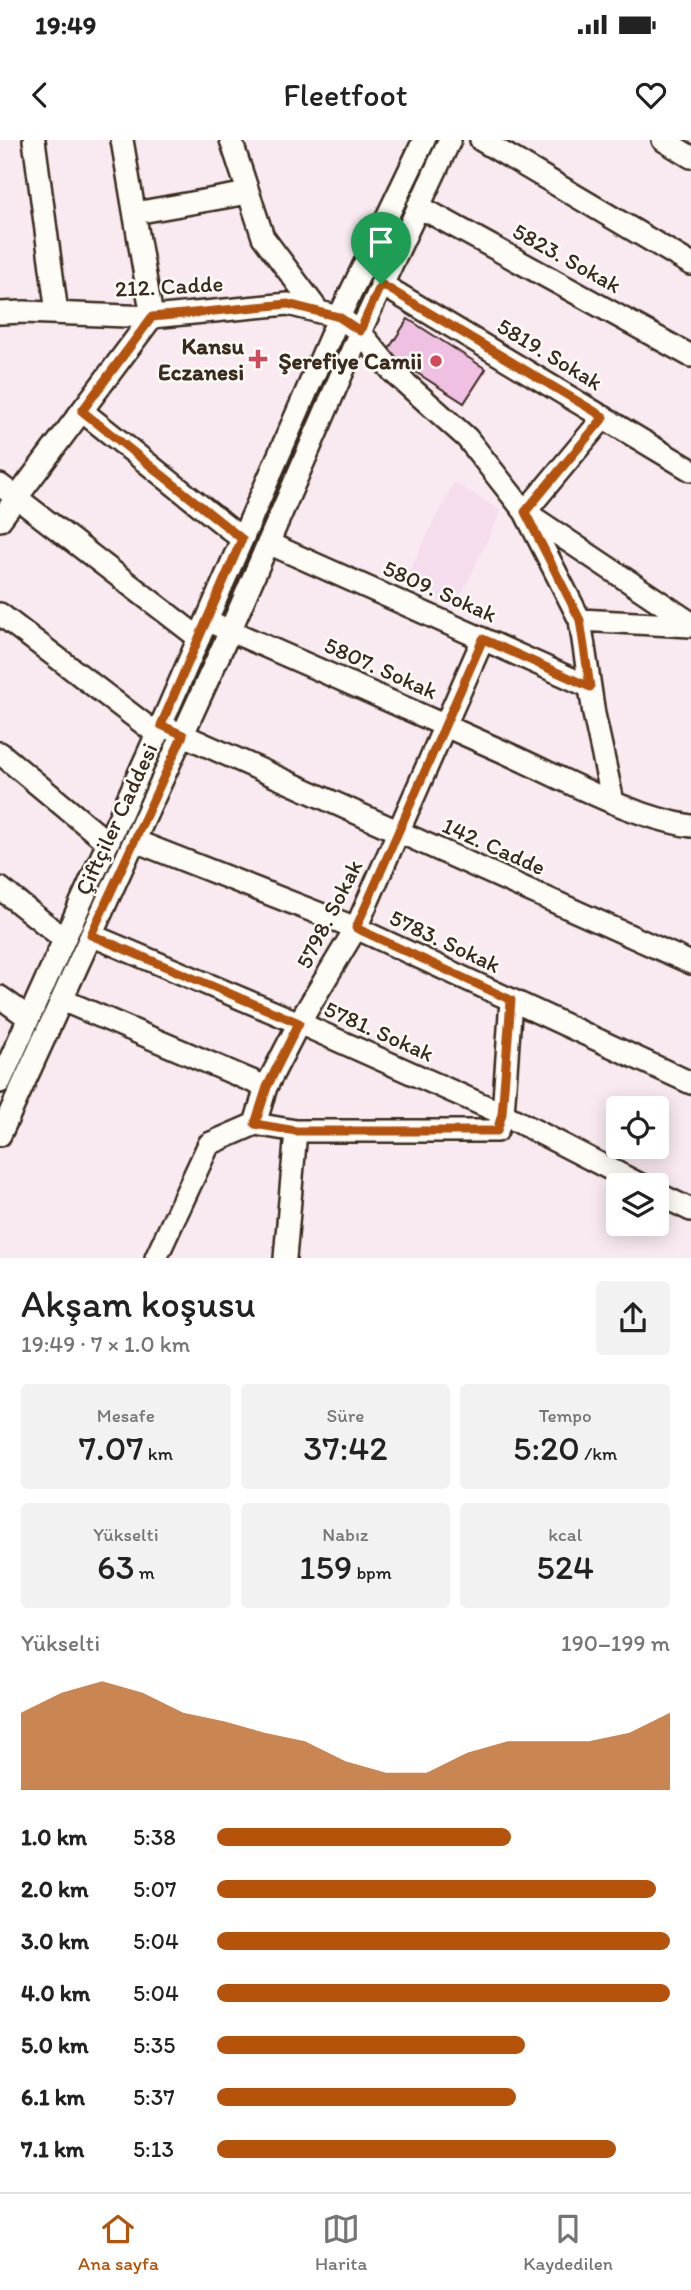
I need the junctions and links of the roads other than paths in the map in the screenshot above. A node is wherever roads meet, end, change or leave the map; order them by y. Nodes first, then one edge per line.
1 (34, 140) edge
2 (122, 140) edge
3 (231, 140) edge
4 (249, 140) edge
5 (424, 140) edge
6 (450, 140) edge
7 (481, 140) edge
8 (663, 140) edge
9 (691, 158) edge
10 (240, 168) junction
11 (248, 193) junction
12 (418, 206) junction
13 (135, 213) junction
14 (691, 264) edge
15 (381, 284) junction
16 (0, 313) edge
17 (57, 313) junction
18 (329, 315) junction
19 (152, 317) junction
20 (360, 331) junction
21 (691, 356) edge
22 (82, 411) junction
23 (604, 417) junction
24 (691, 471) edge
25 (8, 492) edge
26 (525, 512) junction
27 (0, 520) edge
28 (242, 539) junction
29 (268, 543) junction
30 (0, 614) edge
31 (580, 620) junction
32 (691, 624) edge
33 (203, 629) junction
34 (230, 631) junction
35 (483, 639) junction
36 (590, 687) junction
37 (447, 726) junction
38 (159, 729) junction
39 (183, 735) junction
40 (0, 753) edge
41 (613, 802) junction
42 (691, 826) edge
43 (399, 832) junction
44 (135, 841) junction
45 (108, 843) junction
46 (0, 888) edge
47 (356, 928) junction
48 (91, 935) junction
49 (64, 939) junction
50 (691, 963) edge
51 (0, 997) edge
52 (62, 1000) junction
53 (511, 1000) junction
54 (29, 1018) junction
55 (299, 1023) junction
56 (0, 1082) edge
57 (691, 1083) edge
58 (267, 1087) junction
59 (502, 1114) junction
60 (255, 1124) junction
61 (296, 1131) junction
62 (0, 1135) edge
63 (618, 1173) edge
64 (669, 1199) edge
65 (691, 1210) edge
66 (156, 1258) edge
67 (285, 1258) edge

1 - 17 street
2 - 13 street
3 - 10 street
4 - 10 street
5 - 18 street, Çiftçiler Caddesi
6 - 12 street, Çiftçiler Caddesi
7 - 14 street
8 - 9 street
10 - 11 street
11 - 13 street
11 - 18 street
12 - 15 street, Çiftçiler Caddesi
12 - 21 street, 5823. Sokak
13 - 19 street
15 - 20 street, Çiftçiler Caddesi
15 - 23 street, 5819. Sokak
16 - 17 street, 212. Cadde
17 - 19 street, 212. Cadde
18 - 19 street, 212. Cadde
18 - 20 street
18 - 28 street, Çiftçiler Caddesi
19 - 22 street
20 - 26 street
20 - 29 street, Çiftçiler Caddesi
22 - 25 street
22 - 28 street
23 - 24 street, 5819. Sokak
23 - 26 street
25 - 27 street
25 - 33 street, 5807. Sokak
26 - 31 street
26 - 32 street
28 - 33 street, Çiftçiler Caddesi
29 - 34 street, Çiftçiler Caddesi
29 - 35 street, 5809. Sokak
30 - 38 street, 142. Cadde
31 - 32 street
31 - 36 street
33 - 34 street, 5807. Sokak
33 - 38 street, Çiftçiler Caddesi
34 - 37 street, 5807. Sokak
34 - 39 street, Çiftçiler Caddesi
35 - 36 street, 5809. Sokak
35 - 37 street, 5798. Sokak
36 - 41 street
37 - 41 street, 5807. Sokak
37 - 43 street, 5798. Sokak
38 - 39 street, 142. Cadde
38 - 45 street, Çiftçiler Caddesi
39 - 43 street, 142. Cadde
39 - 44 street, Çiftçiler Caddesi
40 - 45 street
41 - 42 street, 5807. Sokak
43 - 47 street, 5798. Sokak
43 - 50 street, 142. Cadde
44 - 47 street, 5783. Sokak
44 - 48 street, Çiftçiler Caddesi
45 - 49 street, Çiftçiler Caddesi
46 - 49 street
47 - 53 street, 5783. Sokak
47 - 55 street, 5798. Sokak
48 - 52 street, Çiftçiler Caddesi
48 - 55 street, 5781. Sokak
49 - 54 street, Çiftçiler Caddesi
51 - 54 street
52 - 58 street
52 - 62 street, Çiftçiler Caddesi
53 - 57 street, 5783. Sokak
53 - 59 street
54 - 56 street, Çiftçiler Caddesi
55 - 58 street, 5798. Sokak
55 - 59 street, 5781. Sokak
58 - 60 street, 5798. Sokak
59 - 61 street
59 - 63 street, 5781. Sokak
60 - 61 street
60 - 66 street
61 - 67 street
64 - 65 street

